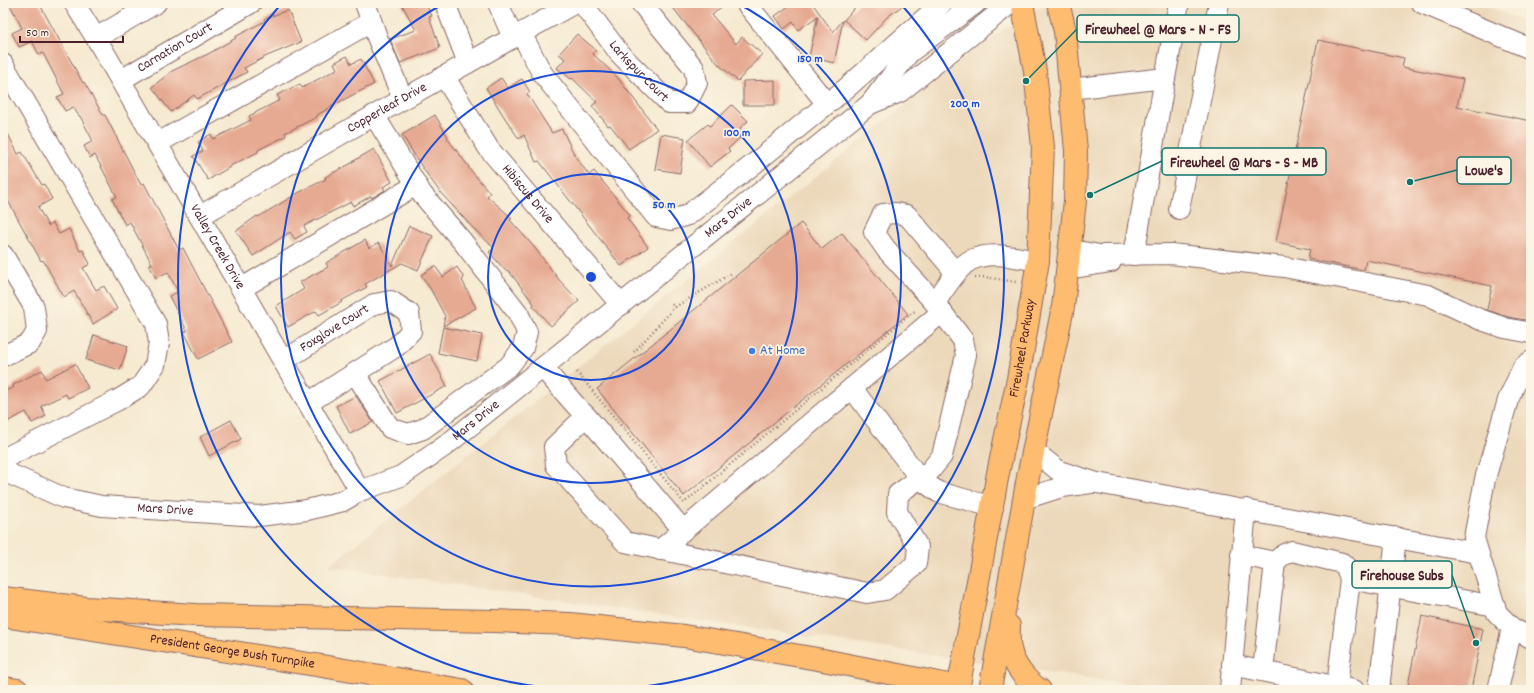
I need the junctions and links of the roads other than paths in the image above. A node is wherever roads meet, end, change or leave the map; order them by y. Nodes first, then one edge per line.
1 (74, 3) edge
2 (156, 3) edge
3 (251, 3) edge
4 (365, 3) edge
5 (445, 3) edge
6 (498, 3) edge
7 (575, 3) edge
8 (582, 3) edge
9 (641, 3) edge
10 (746, 3) edge
11 (942, 3) edge
12 (976, 3) edge
13 (1011, 3) edge
14 (1022, 3) edge
15 (1058, 3) edge
16 (1179, 3) edge
17 (1219, 3) edge
18 (1422, 3) edge
19 (371, 22) junction
20 (517, 36) junction
21 (96, 38) junction
22 (1531, 49) edge
23 (468, 63) junction
24 (3, 64) edge
25 (444, 76) junction
26 (1164, 78) junction
27 (121, 80) junction
28 (1070, 90) junction
29 (403, 99) junction
30 (827, 104) junction
31 (870, 104) junction
32 (374, 115) junction
33 (158, 143) junction
34 (416, 185) junction
35 (1179, 209) dead end
36 (200, 216) junction
37 (3, 255) edge
38 (1134, 255) junction
39 (1069, 259) junction
40 (1038, 261) junction
41 (963, 276) junction
42 (242, 288) junction
43 (622, 305) junction
44 (931, 308) junction
45 (1531, 333) edge
46 (3, 356) edge
47 (283, 361) junction
48 (1531, 361) edge
49 (543, 368) junction
50 (355, 373) junction
51 (852, 388) junction
52 (308, 403) junction
53 (586, 416) junction
54 (1034, 451) junction
55 (3, 459) edge
56 (3, 471) edge
57 (920, 479) junction
58 (1096, 483) junction
59 (360, 491) junction
60 (1024, 499) junction
61 (994, 501) junction
62 (1246, 509) junction
63 (683, 530) junction
64 (1396, 537) junction
65 (660, 550) junction
66 (1478, 553) junction
67 (1242, 555) junction
68 (1275, 562) junction
69 (1350, 579) junction
70 (1390, 586) junction
71 (1007, 596) junction
72 (3, 598) edge
73 (1495, 606) junction
74 (3, 616) edge
75 (1512, 628) junction
76 (1531, 638) edge
77 (1232, 665) junction
78 (1263, 671) junction
79 (3, 688) edge
80 (1345, 688) edge
81 (963, 689) edge
82 (16, 690) edge
83 (462, 690) edge
84 (990, 690) edge
85 (1040, 690) edge
86 (1230, 690) edge
87 (1379, 690) edge
88 (1498, 690) edge

1 - 21 street, Valley Creek Drive
2 - 21 street
3 - 27 street, Carnation Court
4 - 19 street
5 - 23 street
6 - 20 street
7 - 20 street, Copperleaf Drive
8 - 9 street, Larkspur Court
10 - 30 street
11 - 30 street
12 - 31 street, Mars Drive
13 - 31 street, Mars Drive
14 - 40 main road, Firewheel Parkway
15 - 28 main road
16 - 26 street
17 - 35 street
18 - 22 street
19 - 29 street
19 - 33 street
20 - 23 street, Copperleaf Drive
20 - 30 street
21 - 27 street, Valley Creek Drive
23 - 25 street, Copperleaf Drive
24 - 55 street
25 - 29 street, Copperleaf Drive
25 - 43 street, Hibiscus Drive
26 - 28 street
26 - 38 street
27 - 33 street, Valley Creek Drive
28 - 39 main road
29 - 32 street, Copperleaf Drive
31 - 43 street, Mars Drive
32 - 34 street
32 - 36 street, Copperleaf Drive
33 - 36 street, Valley Creek Drive
34 - 42 street
34 - 50 street
36 - 42 street, Valley Creek Drive
37 - 46 street
38 - 39 street
38 - 45 street
39 - 40 main road
39 - 54 main road
40 - 41 street
40 - 61 main road, Firewheel Parkway
41 - 44 street
41 - 44 street
42 - 47 street, Valley Creek Drive
43 - 49 street, Mars Drive
44 - 51 street
44 - 57 street
47 - 50 street, Foxglove Court
47 - 52 street, Valley Creek Drive
48 - 66 street
49 - 53 street
49 - 59 street, Mars Drive
50 - 52 street, Foxglove Court
51 - 57 street
51 - 63 street
52 - 59 street, Valley Creek Drive
53 - 63 street
53 - 65 street
54 - 58 street
54 - 60 main road
56 - 59 street, Mars Drive
57 - 61 street
57 - 65 street
58 - 60 street
58 - 62 street
60 - 71 main road
61 - 81 main road, Firewheel Parkway
62 - 64 street
62 - 67 street
63 - 65 street
64 - 66 street
64 - 70 street
66 - 73 street
67 - 68 street
67 - 77 street
68 - 69 street
68 - 78 street
69 - 70 street
69 - 80 street
70 - 73 street
70 - 87 street
71 - 84 main road
71 - 85 main road
72 - 81 main road
73 - 75 street
74 - 83 main road, President George Bush Turnpike
75 - 76 street
75 - 88 street
77 - 78 street
77 - 86 street
78 - 80 street
79 - 82 main road

